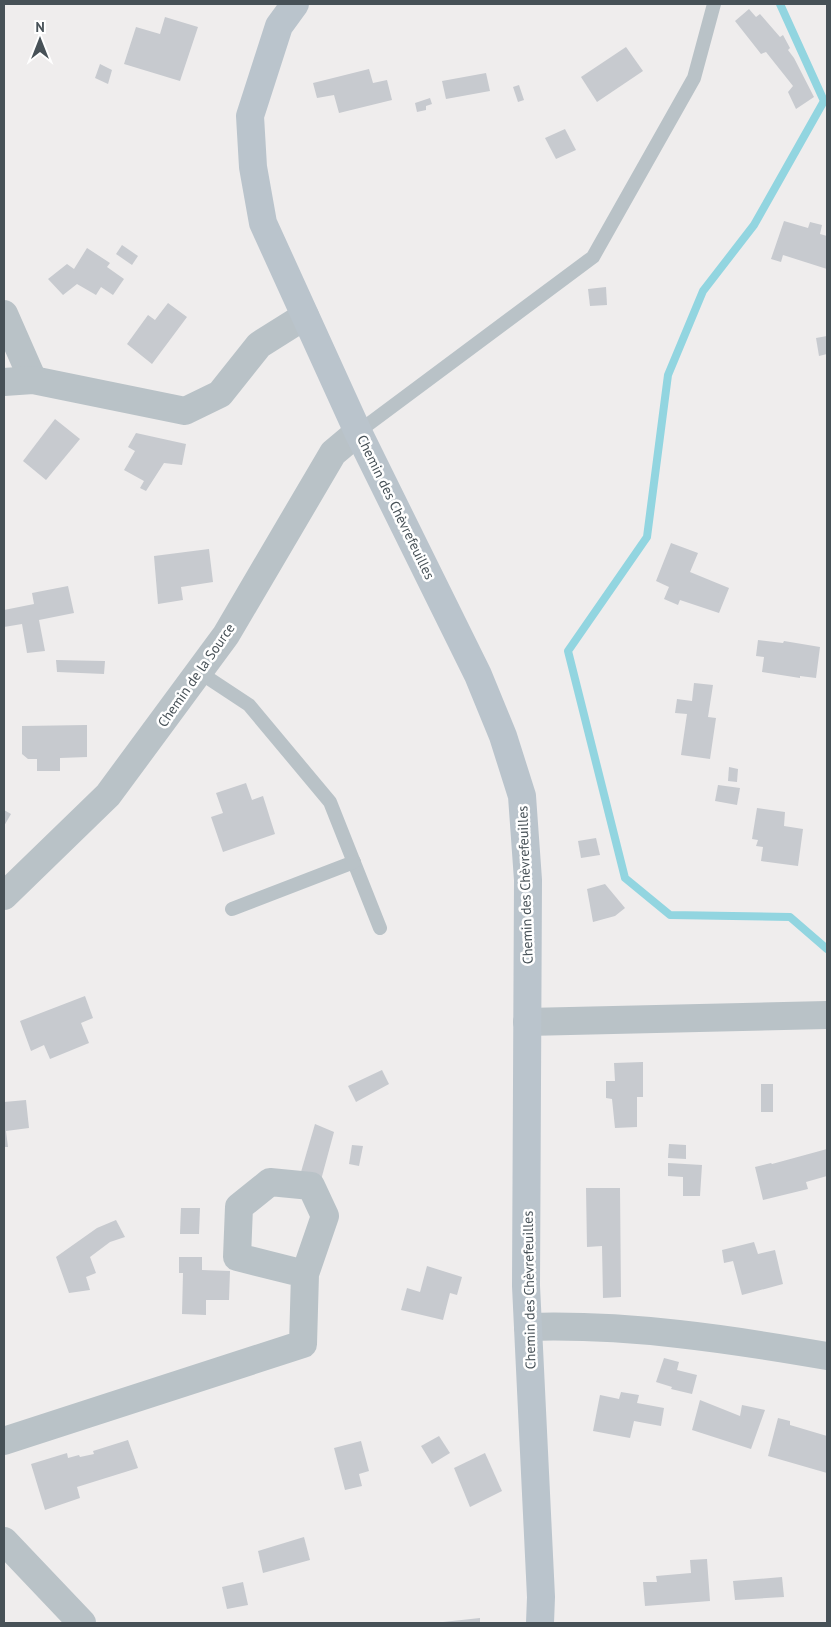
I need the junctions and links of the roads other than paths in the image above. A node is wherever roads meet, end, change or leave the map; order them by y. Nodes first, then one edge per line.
1 (295, 4) edge
2 (714, 4) edge
3 (4, 314) edge
4 (305, 316) junction
5 (33, 380) junction
6 (4, 382) edge
7 (358, 432) junction
8 (199, 672) junction
9 (354, 862) junction
10 (4, 896) edge
11 (232, 909) dead end
12 (380, 928) dead end
13 (827, 1014) edge
14 (527, 1022) junction
15 (305, 1274) dead end
16 (528, 1327) junction
17 (827, 1356) edge
18 (4, 1441) edge
19 (4, 1541) edge
20 (82, 1623) edge
21 (540, 1623) edge

1 - 4 street, Chemin des Chèvrefeuilles
2 - 7 lane
3 - 5 street
4 - 5 street
4 - 7 street, Chemin des Chèvrefeuilles
5 - 6 street
7 - 8 street, Chemin de la Source
7 - 14 street, Chemin des Chèvrefeuilles
8 - 9 lane
8 - 10 street, Chemin de la Source
9 - 11 lane
9 - 12 lane
13 - 14 street
14 - 16 street, Chemin des Chèvrefeuilles
15 - 18 street
16 - 17 street
16 - 21 street, Chemin des Chèvrefeuilles
19 - 20 street

